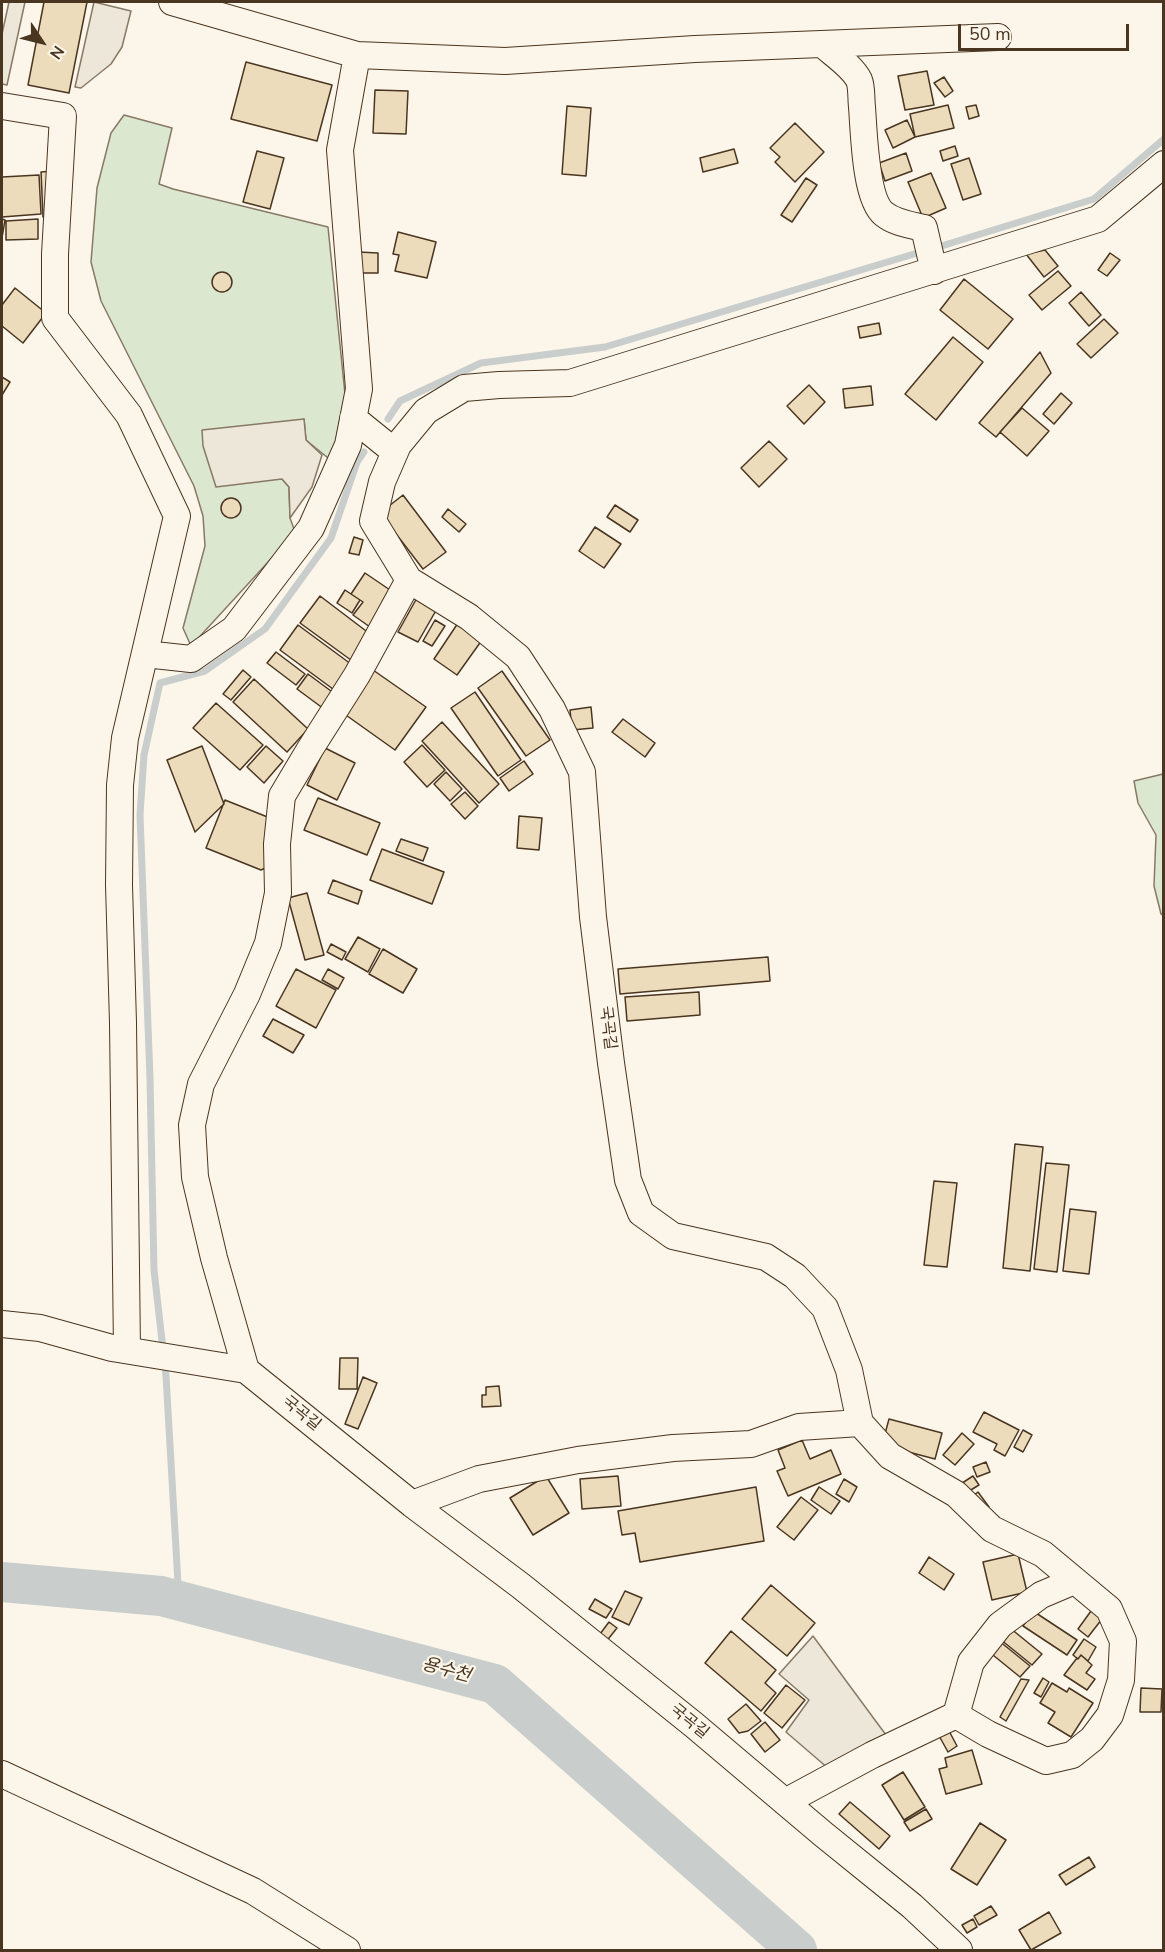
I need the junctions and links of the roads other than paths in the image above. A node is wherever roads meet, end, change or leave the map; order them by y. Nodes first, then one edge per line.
1 (172, 2) edge
2 (998, 37) dead end
3 (822, 44) junction
4 (357, 55) junction
5 (2, 106) edge
6 (1164, 164) edge
7 (933, 268) junction
8 (353, 418) junction
9 (395, 452) junction
10 (409, 580) junction
11 (145, 654) junction
12 (2, 1324) edge
13 (132, 1351) junction
14 (246, 1370) junction
15 (860, 1423) junction
16 (412, 1504) junction
17 (1074, 1581) junction
18 (956, 1715) junction
19 (2, 1774) edge
20 (785, 1802) junction
21 (347, 1950) edge
22 (958, 1950) edge

1 - 4 street
2 - 3 street
3 - 4 street
3 - 7 street
4 - 8 street
5 - 11 street
6 - 7 street
7 - 9 street
8 - 9 street
8 - 11 street
9 - 10 street
10 - 14 street
10 - 15 street, 국곡길
11 - 13 street
12 - 13 street
13 - 14 street
14 - 16 street, 국곡길
15 - 16 street
15 - 17 street
16 - 20 street, 국곡길
17 - 18 street
17 - 18 street
18 - 20 street
19 - 21 street
20 - 22 street, 국곡길

